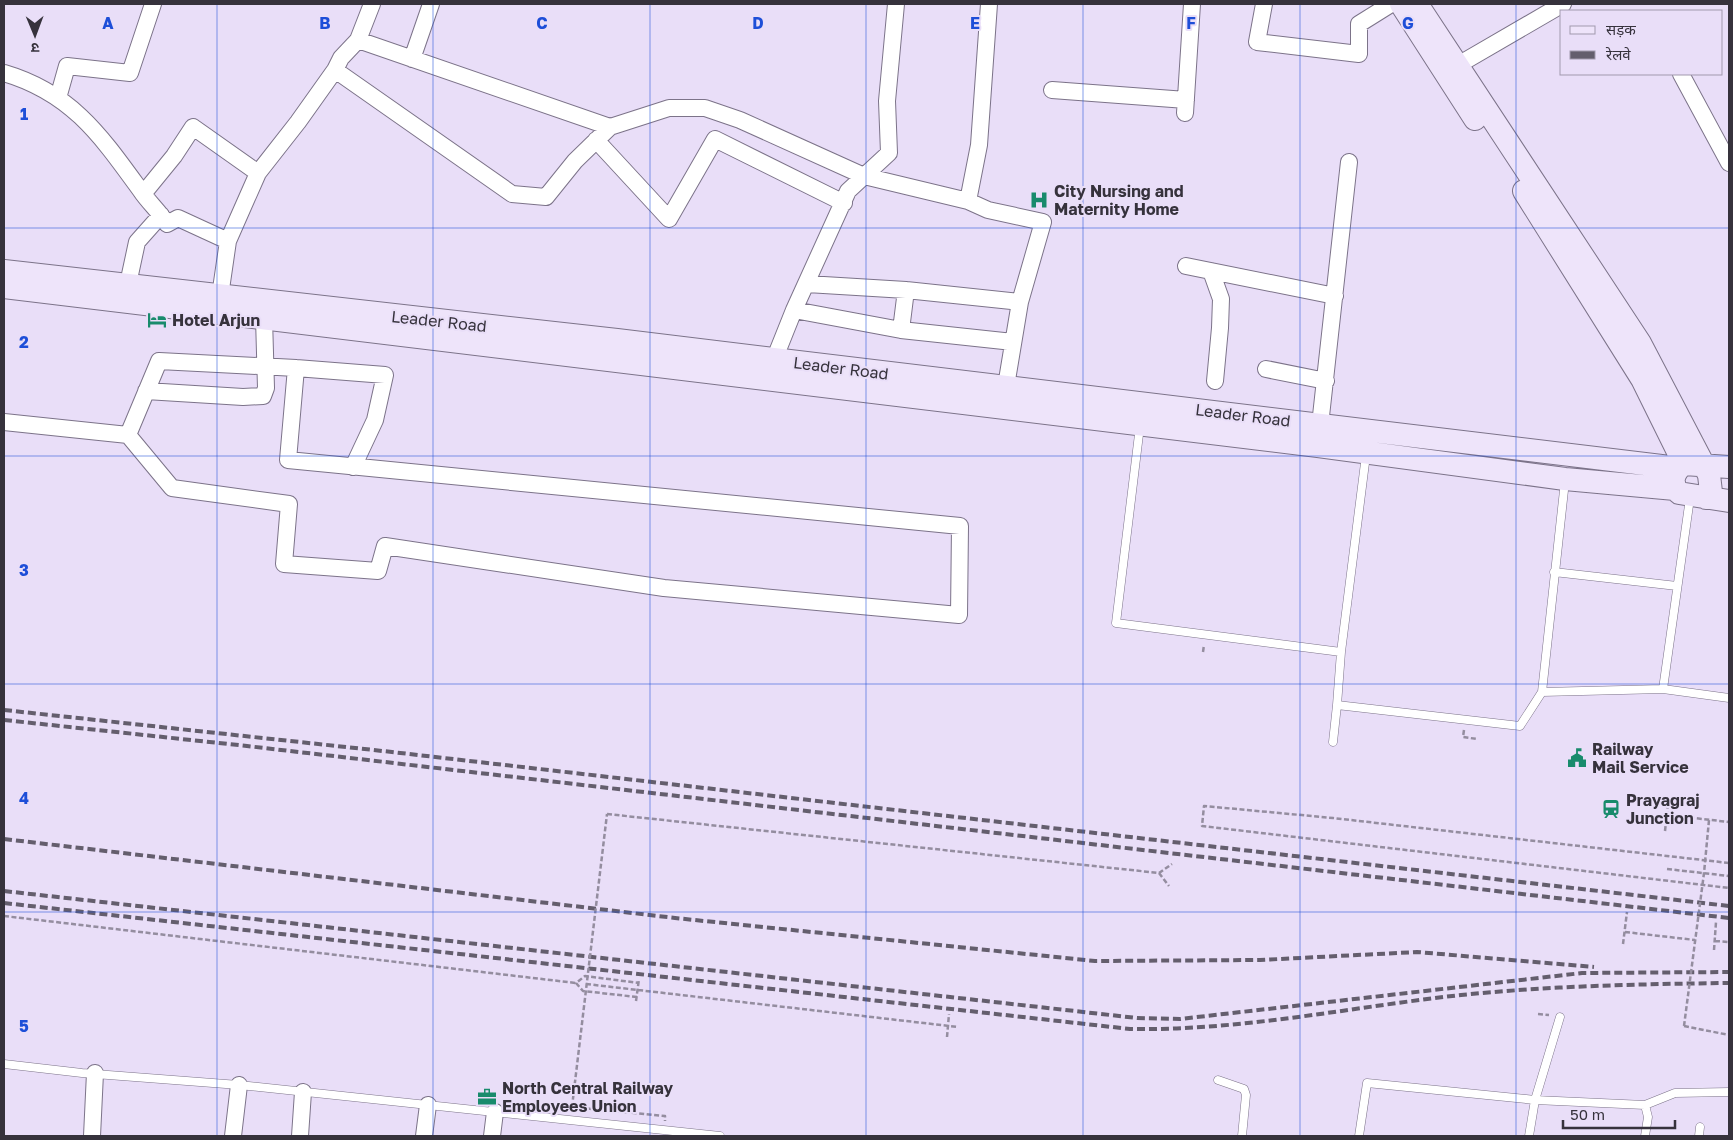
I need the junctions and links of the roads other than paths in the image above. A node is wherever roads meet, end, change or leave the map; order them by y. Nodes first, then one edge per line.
1 (153, 4) edge
2 (372, 4) edge
3 (431, 4) edge
4 (896, 4) edge
5 (989, 4) edge
6 (1192, 4) edge
7 (1264, 4) edge
8 (1391, 4) edge
9 (1401, 4) edge
10 (1417, 4) edge
11 (1564, 4) edge
12 (358, 40) junction
13 (412, 59) junction
14 (1458, 65) junction
15 (335, 70) junction
16 (4, 73) edge
17 (1682, 75) edge
18 (1052, 90) dead end
19 (58, 98) junction
20 (610, 127) junction
21 (596, 140) junction
22 (1349, 162) dead end
23 (1729, 163) edge
24 (258, 173) junction
25 (864, 176) junction
26 (143, 194) junction
27 (968, 201) junction
28 (844, 203) junction
29 (161, 214) junction
30 (228, 241) junction
31 (1186, 266) dead end
32 (4, 271) edge
33 (1211, 272) junction
34 (128, 284) junction
35 (808, 284) junction
36 (4, 287) edge
37 (906, 290) junction
38 (220, 296) junction
39 (1335, 296) junction
40 (1020, 302) junction
41 (794, 310) junction
42 (264, 318) junction
43 (901, 330) junction
44 (1013, 342) junction
45 (774, 360) junction
46 (264, 367) junction
47 (296, 368) junction
48 (1266, 368) dead end
49 (1326, 381) junction
50 (1215, 382) dead end
51 (1006, 386) junction
52 (146, 391) junction
53 (4, 422) edge
54 (1140, 424) junction
55 (1320, 425) junction
56 (128, 435) junction
57 (1366, 452) junction
58 (353, 466) junction
59 (1729, 467) edge
60 (1566, 479) junction
61 (1689, 480) junction
62 (1729, 500) edge
63 (1554, 572) junction
64 (1678, 586) junction
65 (1341, 652) junction
66 (1663, 689) junction
67 (1542, 692) junction
68 (1729, 698) edge
69 (1337, 705) junction
70 (1333, 742) dead end
71 (1560, 1017) dead end
72 (4, 1064) edge
73 (95, 1073) junction
74 (1218, 1080) dead end
75 (240, 1085) junction
76 (303, 1092) junction
77 (1729, 1092) edge
78 (1535, 1100) junction
79 (428, 1105) junction
80 (1645, 1105) junction
81 (495, 1112) junction
82 (1700, 1127) dead end
83 (92, 1136) edge
84 (233, 1136) edge
85 (300, 1136) edge
86 (424, 1136) edge
87 (492, 1136) edge
88 (720, 1136) edge
89 (1242, 1136) edge
90 (1359, 1136) edge
91 (1529, 1136) edge
92 (1645, 1136) edge
93 (1699, 1136) edge

1 - 19 street
2 - 12 street
3 - 13 street
4 - 25 street
5 - 27 street
6 - 18 street
7 - 8 street
9 - 61 main road
10 - 14 main road
11 - 14 street
12 - 13 street
12 - 15 street
13 - 20 street
14 - 61 main road
15 - 21 street
15 - 24 street
16 - 19 street
17 - 23 street
19 - 26 street
20 - 21 street
20 - 25 street
21 - 28 street
22 - 39 street
24 - 26 street
24 - 30 street
25 - 27 street
25 - 28 street
26 - 29 street
27 - 40 street
28 - 35 street
29 - 30 street
29 - 34 street
30 - 38 street
31 - 33 street
32 - 34 main road, Leader Road
33 - 39 street
33 - 50 street
34 - 38 main road, Leader Road
35 - 37 street
35 - 41 street
36 - 42 main road, Leader Road
37 - 40 street
37 - 43 street
38 - 45 main road, Leader Road
39 - 49 street
40 - 44 street
41 - 43 street
41 - 45 street
42 - 46 street
42 - 54 main road, Leader Road
43 - 44 street
44 - 51 street
45 - 51 main road, Leader Road
46 - 47 street
46 - 52 street
46 - 52 street
47 - 58 street
47 - 58 street
48 - 49 street
49 - 55 street
51 - 55 main road, Leader Road
52 - 56 street
53 - 56 street
54 - 57 main road, Leader Road
54 - 65 lane
55 - 61 main road, Leader Road
56 - 58 street
57 - 60 main road, Leader Road
57 - 65 lane
59 - 61 main road
60 - 61 main road, Leader Road
60 - 63 lane
61 - 62 main road
61 - 64 lane
63 - 64 lane
63 - 67 lane
64 - 66 lane
65 - 69 lane
66 - 67 lane
66 - 68 lane
67 - 69 lane
69 - 70 lane
71 - 78 lane
72 - 73 lane
73 - 75 lane
73 - 83 street
74 - 89 lane
75 - 76 lane
75 - 84 street
76 - 79 lane
76 - 85 street
77 - 80 lane
78 - 80 lane
78 - 90 lane
78 - 91 lane
79 - 81 lane
79 - 86 street
80 - 92 lane
81 - 87 street
81 - 88 lane
82 - 93 lane

